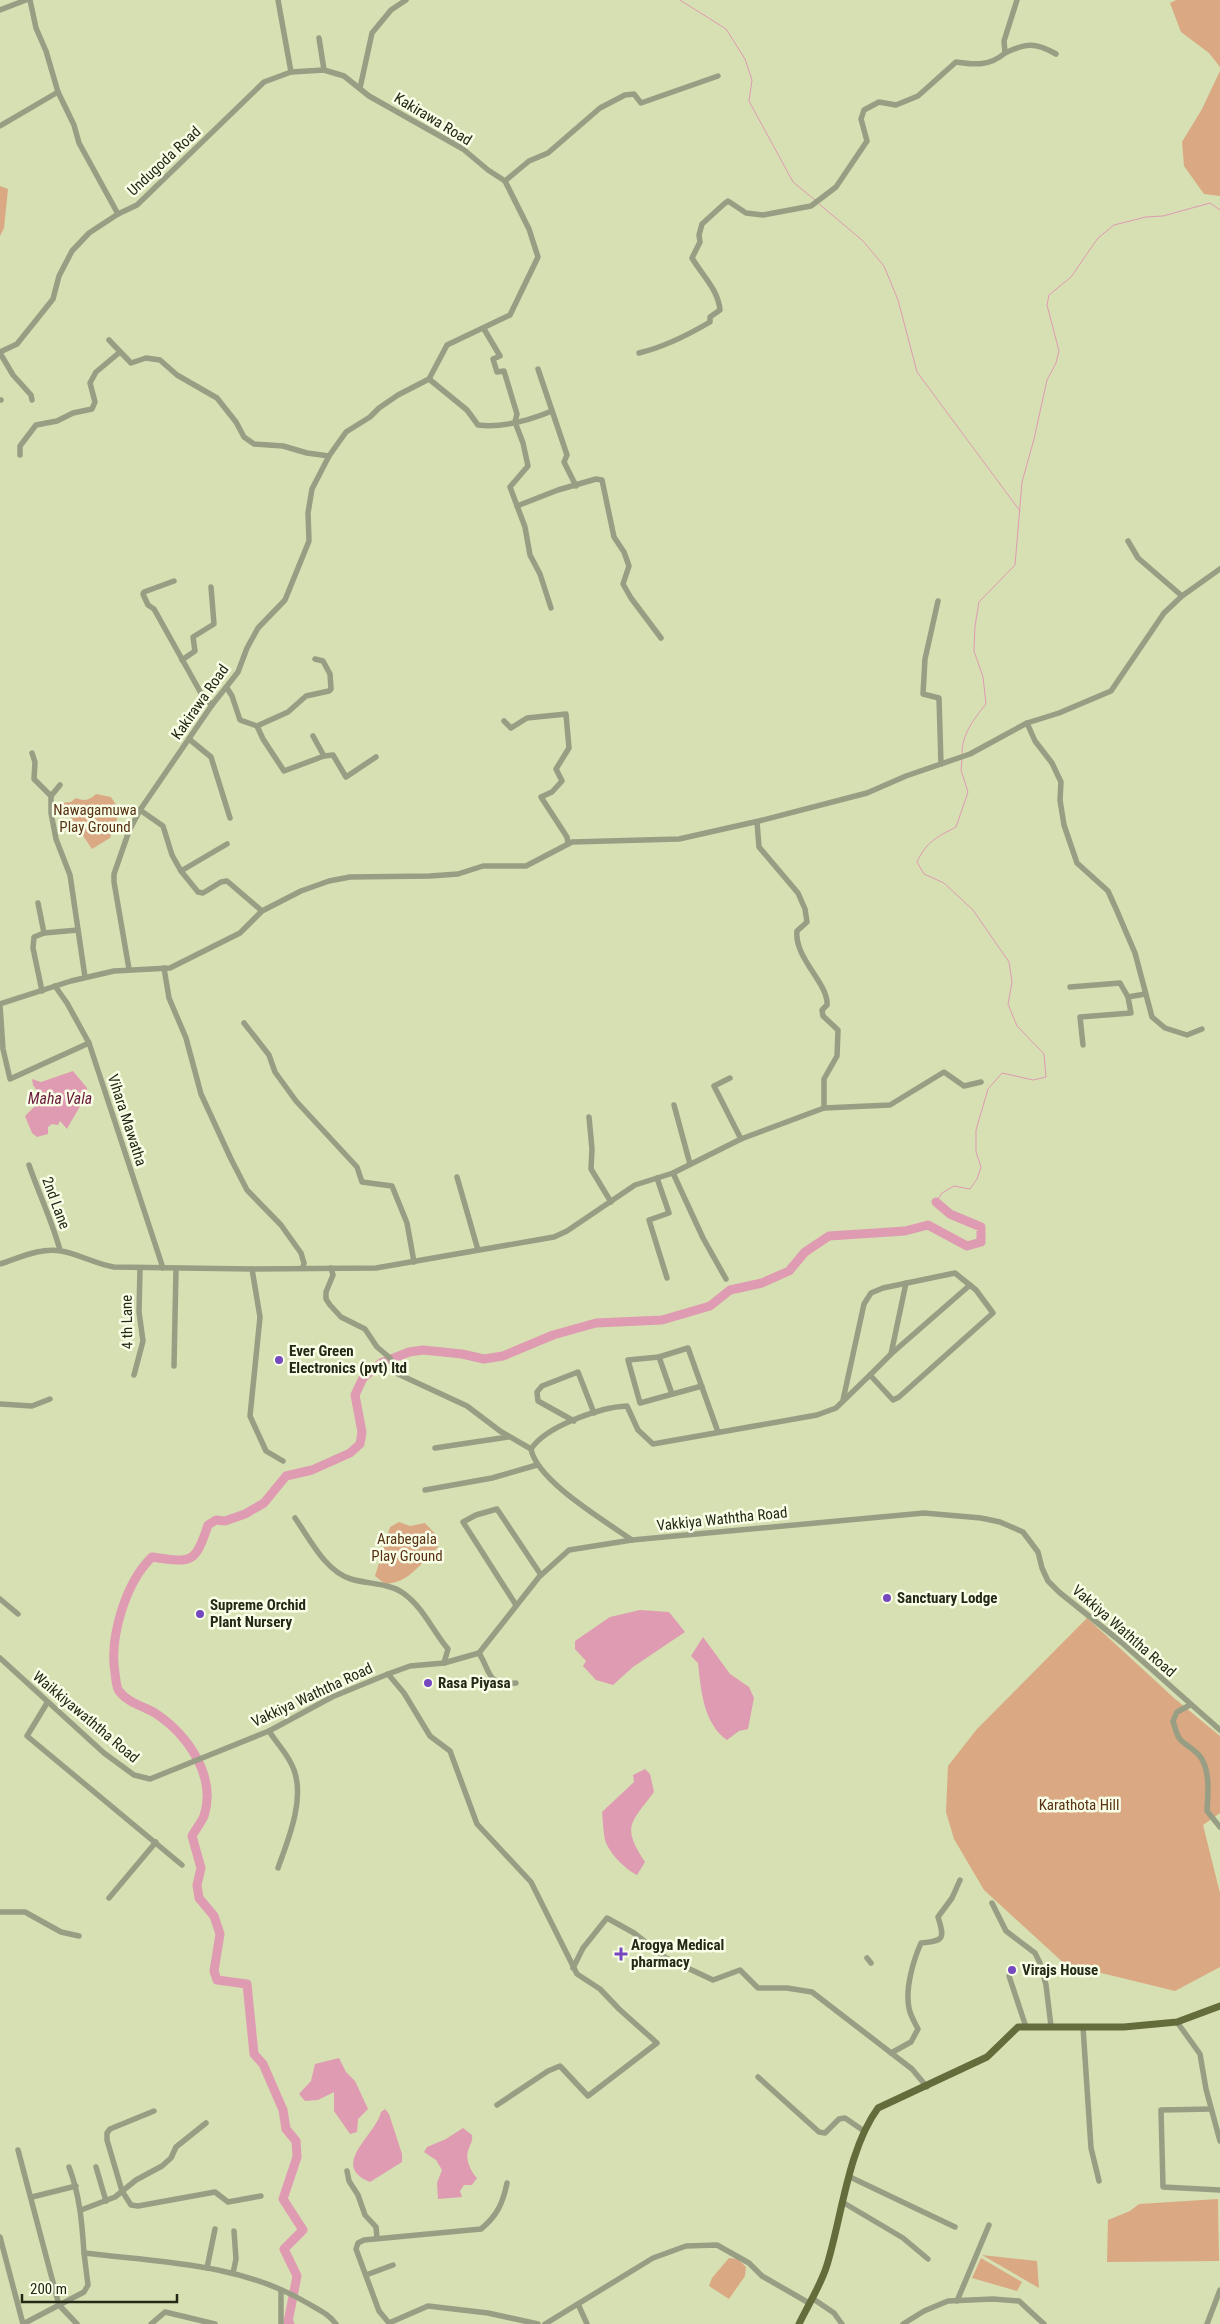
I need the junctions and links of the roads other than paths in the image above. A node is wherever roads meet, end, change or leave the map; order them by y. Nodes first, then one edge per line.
1 (28, 0) edge
2 (278, 0) edge
3 (406, 0) edge
4 (1017, 0) edge
5 (0, 10) edge
6 (319, 38) dead end
7 (1005, 53) junction
8 (1056, 54) dead end
9 (324, 70) junction
10 (291, 72) junction
11 (718, 76) dead end
12 (360, 88) junction
13 (58, 92) junction
14 (0, 126) edge
15 (505, 181) junction
16 (118, 214) junction
17 (484, 329) junction
18 (109, 340) dead end
19 (0, 352) edge
20 (120, 352) junction
21 (639, 353) dead end
22 (538, 369) dead end
23 (429, 379) junction
24 (32, 400) dead end
25 (552, 411) junction
26 (515, 422) junction
27 (20, 456) dead end
28 (330, 456) junction
29 (576, 486) junction
30 (517, 506) junction
31 (1128, 542) dead end
32 (1220, 568) edge
33 (174, 581) dead end
34 (211, 587) dead end
35 (1182, 596) junction
36 (938, 601) dead end
37 (551, 608) dead end
38 (661, 638) dead end
39 (315, 659) dead end
40 (182, 660) junction
41 (227, 688) junction
42 (212, 705) junction
43 (504, 721) dead end
44 (1028, 723) junction
45 (257, 726) junction
46 (314, 736) dead end
47 (189, 739) junction
48 (32, 753) dead end
49 (324, 756) junction
50 (376, 757) dead end
51 (941, 764) junction
52 (60, 785) dead end
53 (51, 796) junction
54 (140, 810) junction
55 (230, 818) dead end
56 (757, 822) junction
57 (227, 844) dead end
58 (568, 844) junction
59 (181, 871) junction
60 (38, 903) dead end
61 (262, 911) junction
62 (78, 930) junction
63 (44, 933) junction
64 (164, 968) junction
65 (129, 969) junction
66 (86, 977) junction
67 (55, 986) junction
68 (1070, 987) dead end
69 (42, 991) junction
70 (1145, 994) junction
71 (1128, 997) junction
72 (0, 1005) edge
73 (244, 1023) dead end
74 (1202, 1029) dead end
75 (89, 1043) junction
76 (1083, 1045) dead end
77 (730, 1078) dead end
78 (981, 1082) dead end
79 (674, 1105) dead end
80 (824, 1108) junction
81 (590, 1118) dead end
82 (741, 1139) junction
83 (690, 1164) junction
84 (29, 1165) dead end
85 (674, 1172) junction
86 (457, 1177) dead end
87 (657, 1178) junction
88 (612, 1202) junction
89 (60, 1250) junction
90 (478, 1250) junction
91 (414, 1262) junction
92 (0, 1264) edge
93 (303, 1267) junction
94 (140, 1268) junction
95 (163, 1268) junction
96 (331, 1268) junction
97 (176, 1269) junction
98 (252, 1269) junction
99 (668, 1278) dead end
100 (726, 1279) dead end
101 (906, 1283) junction
102 (970, 1285) junction
103 (892, 1354) junction
104 (659, 1357) junction
105 (174, 1366) dead end
106 (134, 1375) dead end
107 (870, 1376) junction
108 (702, 1386) junction
109 (672, 1394) junction
110 (50, 1399) dead end
111 (843, 1400) junction
112 (640, 1403) junction
113 (0, 1404) edge
114 (627, 1406) junction
115 (594, 1413) junction
116 (574, 1421) junction
117 (718, 1432) junction
118 (508, 1437) junction
119 (435, 1448) dead end
120 (531, 1449) junction
121 (283, 1461) dead end
122 (537, 1465) junction
123 (425, 1490) dead end
124 (295, 1518) dead end
125 (632, 1540) junction
126 (541, 1575) junction
127 (0, 1599) edge
128 (516, 1605) junction
129 (18, 1614) dead end
130 (479, 1652) junction
131 (0, 1658) edge
132 (444, 1663) junction
133 (388, 1674) junction
134 (516, 1683) dead end
135 (47, 1703) junction
136 (1190, 1705) junction
137 (1220, 1730) edge
138 (269, 1731) junction
139 (189, 1763) joint
140 (1220, 1827) edge
141 (156, 1842) junction
142 (182, 1866) dead end
143 (278, 1868) dead end
144 (960, 1880) dead end
145 (109, 1898) dead end
146 (992, 1903) dead end
147 (0, 1912) edge
148 (79, 1936) dead end
149 (573, 1968) junction
150 (1009, 1976) dead end
151 (1220, 2006) edge
152 (1177, 2022) junction
153 (1052, 2026) junction
154 (1026, 2027) junction
155 (1083, 2027) junction
156 (891, 2053) junction
157 (758, 2077) dead end
158 (926, 2087) junction
159 (497, 2105) dead end
160 (1211, 2109) junction
161 (154, 2111) dead end
162 (206, 2123) dead end
163 (864, 2131) junction
164 (1220, 2140) edge
165 (18, 2150) dead end
166 (96, 2166) dead end
167 (69, 2167) dead end
168 (348, 2171) dead end
169 (850, 2177) junction
170 (1099, 2181) dead end
171 (507, 2183) dead end
172 (76, 2186) junction
173 (1220, 2190) edge
174 (122, 2191) junction
175 (261, 2196) dead end
176 (32, 2197) junction
177 (106, 2202) junction
178 (844, 2203) junction
179 (81, 2210) junction
180 (989, 2226) dead end
181 (955, 2227) dead end
182 (215, 2229) dead end
183 (234, 2230) dead end
184 (0, 2237) edge
185 (377, 2238) junction
186 (84, 2253) junction
187 (928, 2259) dead end
188 (393, 2265) dead end
189 (207, 2268) junction
190 (233, 2273) junction
191 (366, 2275) junction
192 (1220, 2290) edge
193 (284, 2291) junction
194 (810, 2301) junction
195 (957, 2301) junction
196 (578, 2304) junction
197 (59, 2305) junction
198 (1218, 2306) edge
199 (23, 2324) edge
200 (76, 2324) edge
201 (151, 2324) edge
202 (215, 2324) edge
203 (281, 2324) edge
204 (336, 2324) edge
205 (389, 2324) edge
206 (538, 2324) edge
207 (545, 2324) edge
208 (587, 2324) edge
209 (799, 2324) edge
210 (842, 2324) edge
211 (903, 2324) edge
212 (1044, 2324) edge
213 (1207, 2324) edge

1 - 5 street
1 - 13 street
2 - 10 street
3 - 12 street
4 - 7 street
6 - 9 street
7 - 8 street
7 - 21 street
9 - 10 street, Kakirawa Road
9 - 12 street, Kakirawa Road
10 - 16 street, Undugoda Road
11 - 15 street
12 - 15 street, Kakirawa Road
13 - 14 street
13 - 16 street
15 - 17 street, Kakirawa Road
16 - 19 street, Undugoda Road
17 - 23 street, Kakirawa Road
17 - 26 street
18 - 20 street
19 - 24 street
20 - 27 street
20 - 28 street
22 - 25 street
23 - 26 street
23 - 28 street, Kakirawa Road
25 - 26 street
25 - 29 street
26 - 30 street
28 - 41 street, Kakirawa Road
29 - 30 street
29 - 38 street
30 - 37 street
31 - 35 street
32 - 35 street
33 - 40 street
34 - 40 street
35 - 44 street
36 - 51 street
39 - 45 street
40 - 42 street
41 - 42 street, Kakirawa Road
41 - 45 street
42 - 47 street, Kakirawa Road
43 - 58 street
44 - 51 street
44 - 70 street
45 - 49 street
46 - 49 street
47 - 54 street, Kakirawa Road
47 - 55 street
48 - 53 street
49 - 50 street
51 - 56 street
52 - 53 street
53 - 62 street
54 - 59 street
54 - 65 street, Kakirawa Road
56 - 58 street
56 - 80 street
57 - 59 street
58 - 61 street
59 - 61 street
60 - 63 street
61 - 64 street
62 - 63 street
62 - 66 street
63 - 69 street
64 - 65 street
64 - 93 street
65 - 66 street
66 - 67 street
67 - 69 street
67 - 75 street, Vihara Mawatha
68 - 71 street
69 - 72 street
70 - 71 street
70 - 74 street
71 - 76 street
72 - 75 street
73 - 91 street
75 - 95 street, Vihara Mawatha
77 - 82 street
78 - 80 street
79 - 83 street
80 - 82 street
81 - 88 street
82 - 83 street
83 - 85 street
84 - 89 street, 2nd Lane
85 - 87 street
85 - 100 street
86 - 90 street
87 - 88 street
87 - 99 street
88 - 90 street
89 - 92 street
89 - 94 street
90 - 91 street
91 - 96 street
93 - 96 street
93 - 98 street
94 - 95 street
94 - 106 street, 4 th Lane
95 - 97 street
96 - 118 street
97 - 98 street
97 - 105 street
98 - 121 street
101 - 102 street
101 - 103 street
101 - 111 street
102 - 103 street
102 - 107 street
103 - 107 street
104 - 108 street
104 - 109 street
104 - 112 street
107 - 111 street
108 - 109 street
108 - 117 street
109 - 112 street
110 - 113 street
111 - 117 street
112 - 114 street
114 - 115 street
114 - 117 street
115 - 116 street
115 - 116 street
116 - 120 street
118 - 119 street
118 - 120 street
120 - 122 street
122 - 123 street
122 - 125 street
124 - 132 street
125 - 126 street, Vakkiya Waththa Road
125 - 136 street, Vakkiya Waththa Road
126 - 128 street, Vakkiya Waththa Road
126 - 128 street
127 - 129 street
128 - 130 street, Vakkiya Waththa Road
130 - 132 street, Vakkiya Waththa Road
130 - 134 street
131 - 135 street, Waikkiyawaththa Road
132 - 133 street, Vakkiya Waththa Road
133 - 138 street, Vakkiya Waththa Road
133 - 149 street
135 - 139 street, Waikkiyawaththa Road
135 - 141 street
136 - 137 street, Vakkiya Waththa Road
136 - 140 street
138 - 139 street, Vakkiya Waththa Road
138 - 143 street
141 - 142 street
141 - 145 street
144 - 156 street
146 - 153 street
147 - 148 street
149 - 156 street
149 - 159 street
150 - 154 street
151 - 152 main road
152 - 155 main road
152 - 160 street
153 - 154 main road
153 - 155 main road
154 - 158 main road
155 - 170 street
156 - 158 street
157 - 163 street
158 - 163 main road
160 - 164 street
160 - 173 street
161 - 174 street
162 - 174 street
163 - 169 main road
165 - 176 street
166 - 177 street
167 - 172 street
168 - 185 street
169 - 178 main road
169 - 181 street
171 - 185 street
172 - 176 street
172 - 179 street
174 - 175 street
174 - 177 street
176 - 197 street
177 - 179 street
178 - 187 street
178 - 194 main road
179 - 186 street
180 - 195 street
182 - 189 street
183 - 190 street
184 - 199 street
185 - 191 street
186 - 189 street
186 - 197 street
188 - 191 street
189 - 190 street
190 - 193 street
191 - 205 street
192 - 198 street
193 - 203 street
193 - 204 street
194 - 196 street
194 - 209 main road
194 - 210 street
195 - 211 street
195 - 212 street
196 - 207 street
196 - 208 street
197 - 199 street
197 - 200 street
198 - 213 street
201 - 202 street
205 - 206 street

